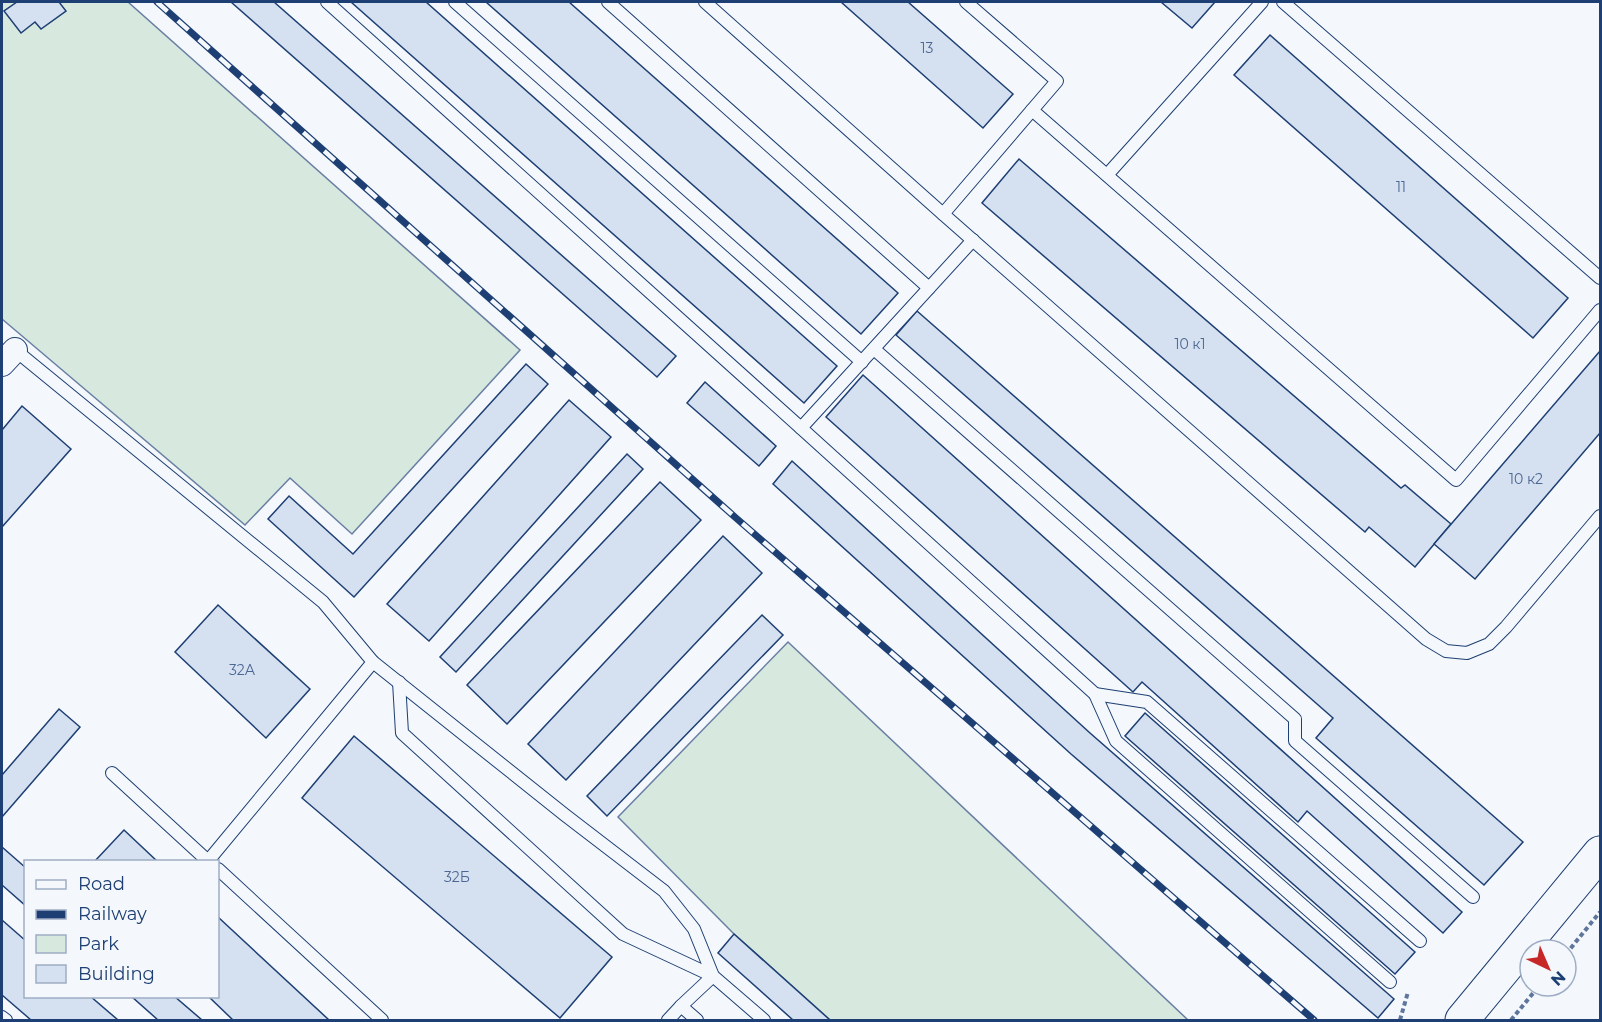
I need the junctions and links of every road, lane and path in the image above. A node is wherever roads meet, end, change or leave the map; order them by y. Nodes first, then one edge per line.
1 (327, 2) edge
2 (455, 2) edge
3 (608, 2) edge
4 (705, 2) edge
5 (966, 2) edge
6 (1262, 2) edge
7 (1283, 2) edge
8 (1032, 110) junction
9 (1107, 175) junction
10 (943, 214) junction
11 (973, 240) junction
12 (1600, 278) edge
13 (929, 288) junction
14 (1600, 310) edge
15 (874, 349) junction
16 (8, 357) edge
17 (862, 362) junction
18 (801, 428) junction
19 (1600, 516) edge
20 (373, 662) junction
21 (399, 682) junction
22 (1095, 694) junction
23 (112, 772) dead end
24 (1600, 853) edge
25 (208, 860) edge
26 (210, 860) edge
27 (219, 870) edge
28 (1473, 897) dead end
29 (1600, 912) edge
30 (1578, 939) edge
31 (1420, 941) dead end
32 (713, 976) junction
33 (1390, 982) dead end
34 (1410, 987) dead end
35 (1529, 998) edge
36 (681, 1005) junction
37 (2, 1017) edge
38 (6, 1020) edge
39 (382, 1020) edge
40 (668, 1020) edge
41 (697, 1020) edge
42 (764, 1020) edge
43 (1400, 1020) edge
44 (1462, 1020) edge
45 (1511, 1020) edge

1 - 18 lane
2 - 17 lane
3 - 13 lane
4 - 10 lane
5 - 8 lane
6 - 9 lane
7 - 12 lane
8 - 9 lane
8 - 10 lane
9 - 14 lane
10 - 11 lane
11 - 13 lane
11 - 19 lane
13 - 15 lane
15 - 17 lane
15 - 28 lane
16 - 20 lane
17 - 18 lane
18 - 22 lane
20 - 21 lane
20 - 26 lane
21 - 32 lane
21 - 32 lane
22 - 31 lane
22 - 33 lane
23 - 25 lane
24 - 44 main road
27 - 39 lane
29 - 30 path
32 - 36 lane
32 - 42 lane
34 - 43 path
35 - 45 path
36 - 40 lane
36 - 41 lane
37 - 38 lane

